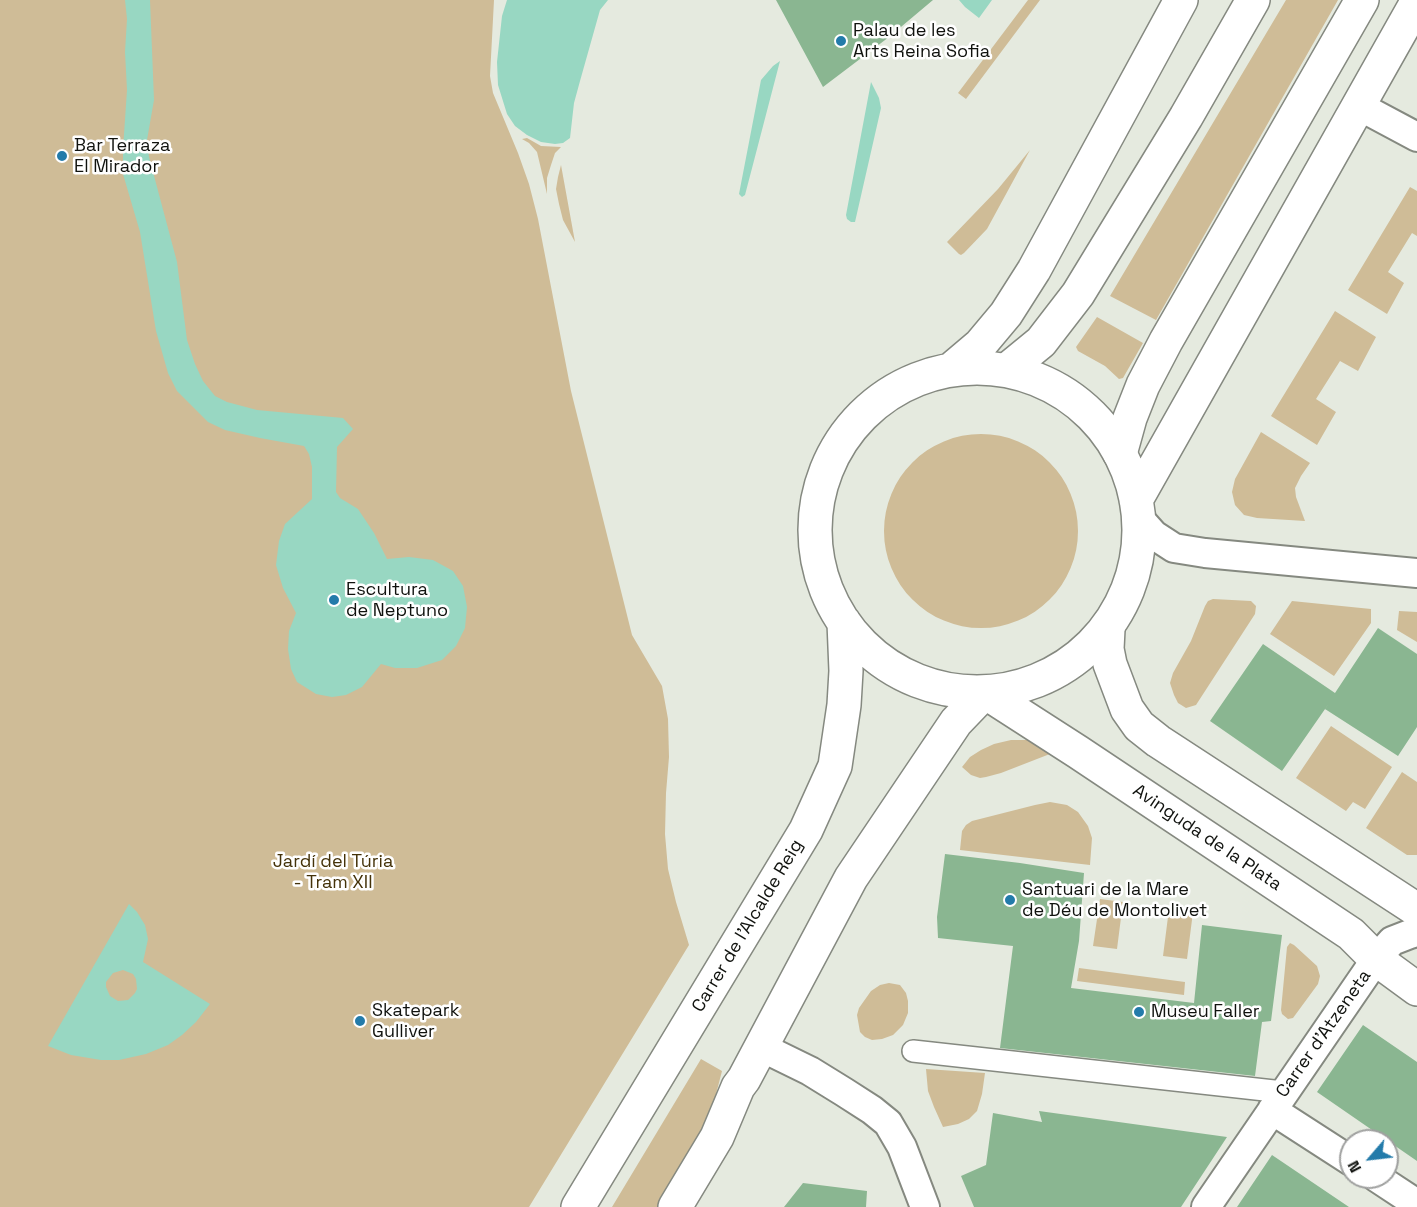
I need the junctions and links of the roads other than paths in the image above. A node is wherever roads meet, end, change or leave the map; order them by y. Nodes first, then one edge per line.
1 (1181, 0) edge
2 (1253, 0) edge
3 (1362, 0) edge
4 (1417, 2) edge
5 (1359, 106) junction
6 (1417, 137) edge
7 (954, 367) junction
8 (1008, 369) junction
9 (1120, 454) junction
10 (1137, 508) junction
11 (1417, 573) edge
12 (844, 622) junction
13 (1108, 629) junction
14 (986, 696) junction
15 (1417, 910) edge
16 (1417, 932) edge
17 (1376, 959) junction
18 (1417, 988) edge
19 (761, 1047) junction
20 (913, 1051) dead end
21 (1277, 1101) junction
22 (1339, 1151) edge
23 (1394, 1189) edge
24 (1417, 1204) edge
25 (578, 1207) edge
26 (675, 1207) edge
27 (925, 1207) edge
28 (1206, 1207) edge

1 - 7 main road
2 - 8 main road
3 - 9 main road
4 - 5 main road
5 - 6 street
5 - 10 main road
7 - 8 main road
7 - 12 main road
8 - 9 main road
9 - 10 main road
10 - 11 street
10 - 13 main road
12 - 14 main road
12 - 25 main road, Carrer de l'Alcalde Reig
13 - 14 main road
13 - 15 main road
14 - 17 main road, Avinguda de la Plata
14 - 19 main road
16 - 17 street, Carrer d'Atzeneta
17 - 18 main road, Avinguda de la Plata
17 - 21 street, Carrer d'Atzeneta
19 - 26 main road
19 - 27 street
20 - 21 street
21 - 22 street, Carrer d'Atzeneta
21 - 28 street, Carrer d'Atzeneta
23 - 24 street

